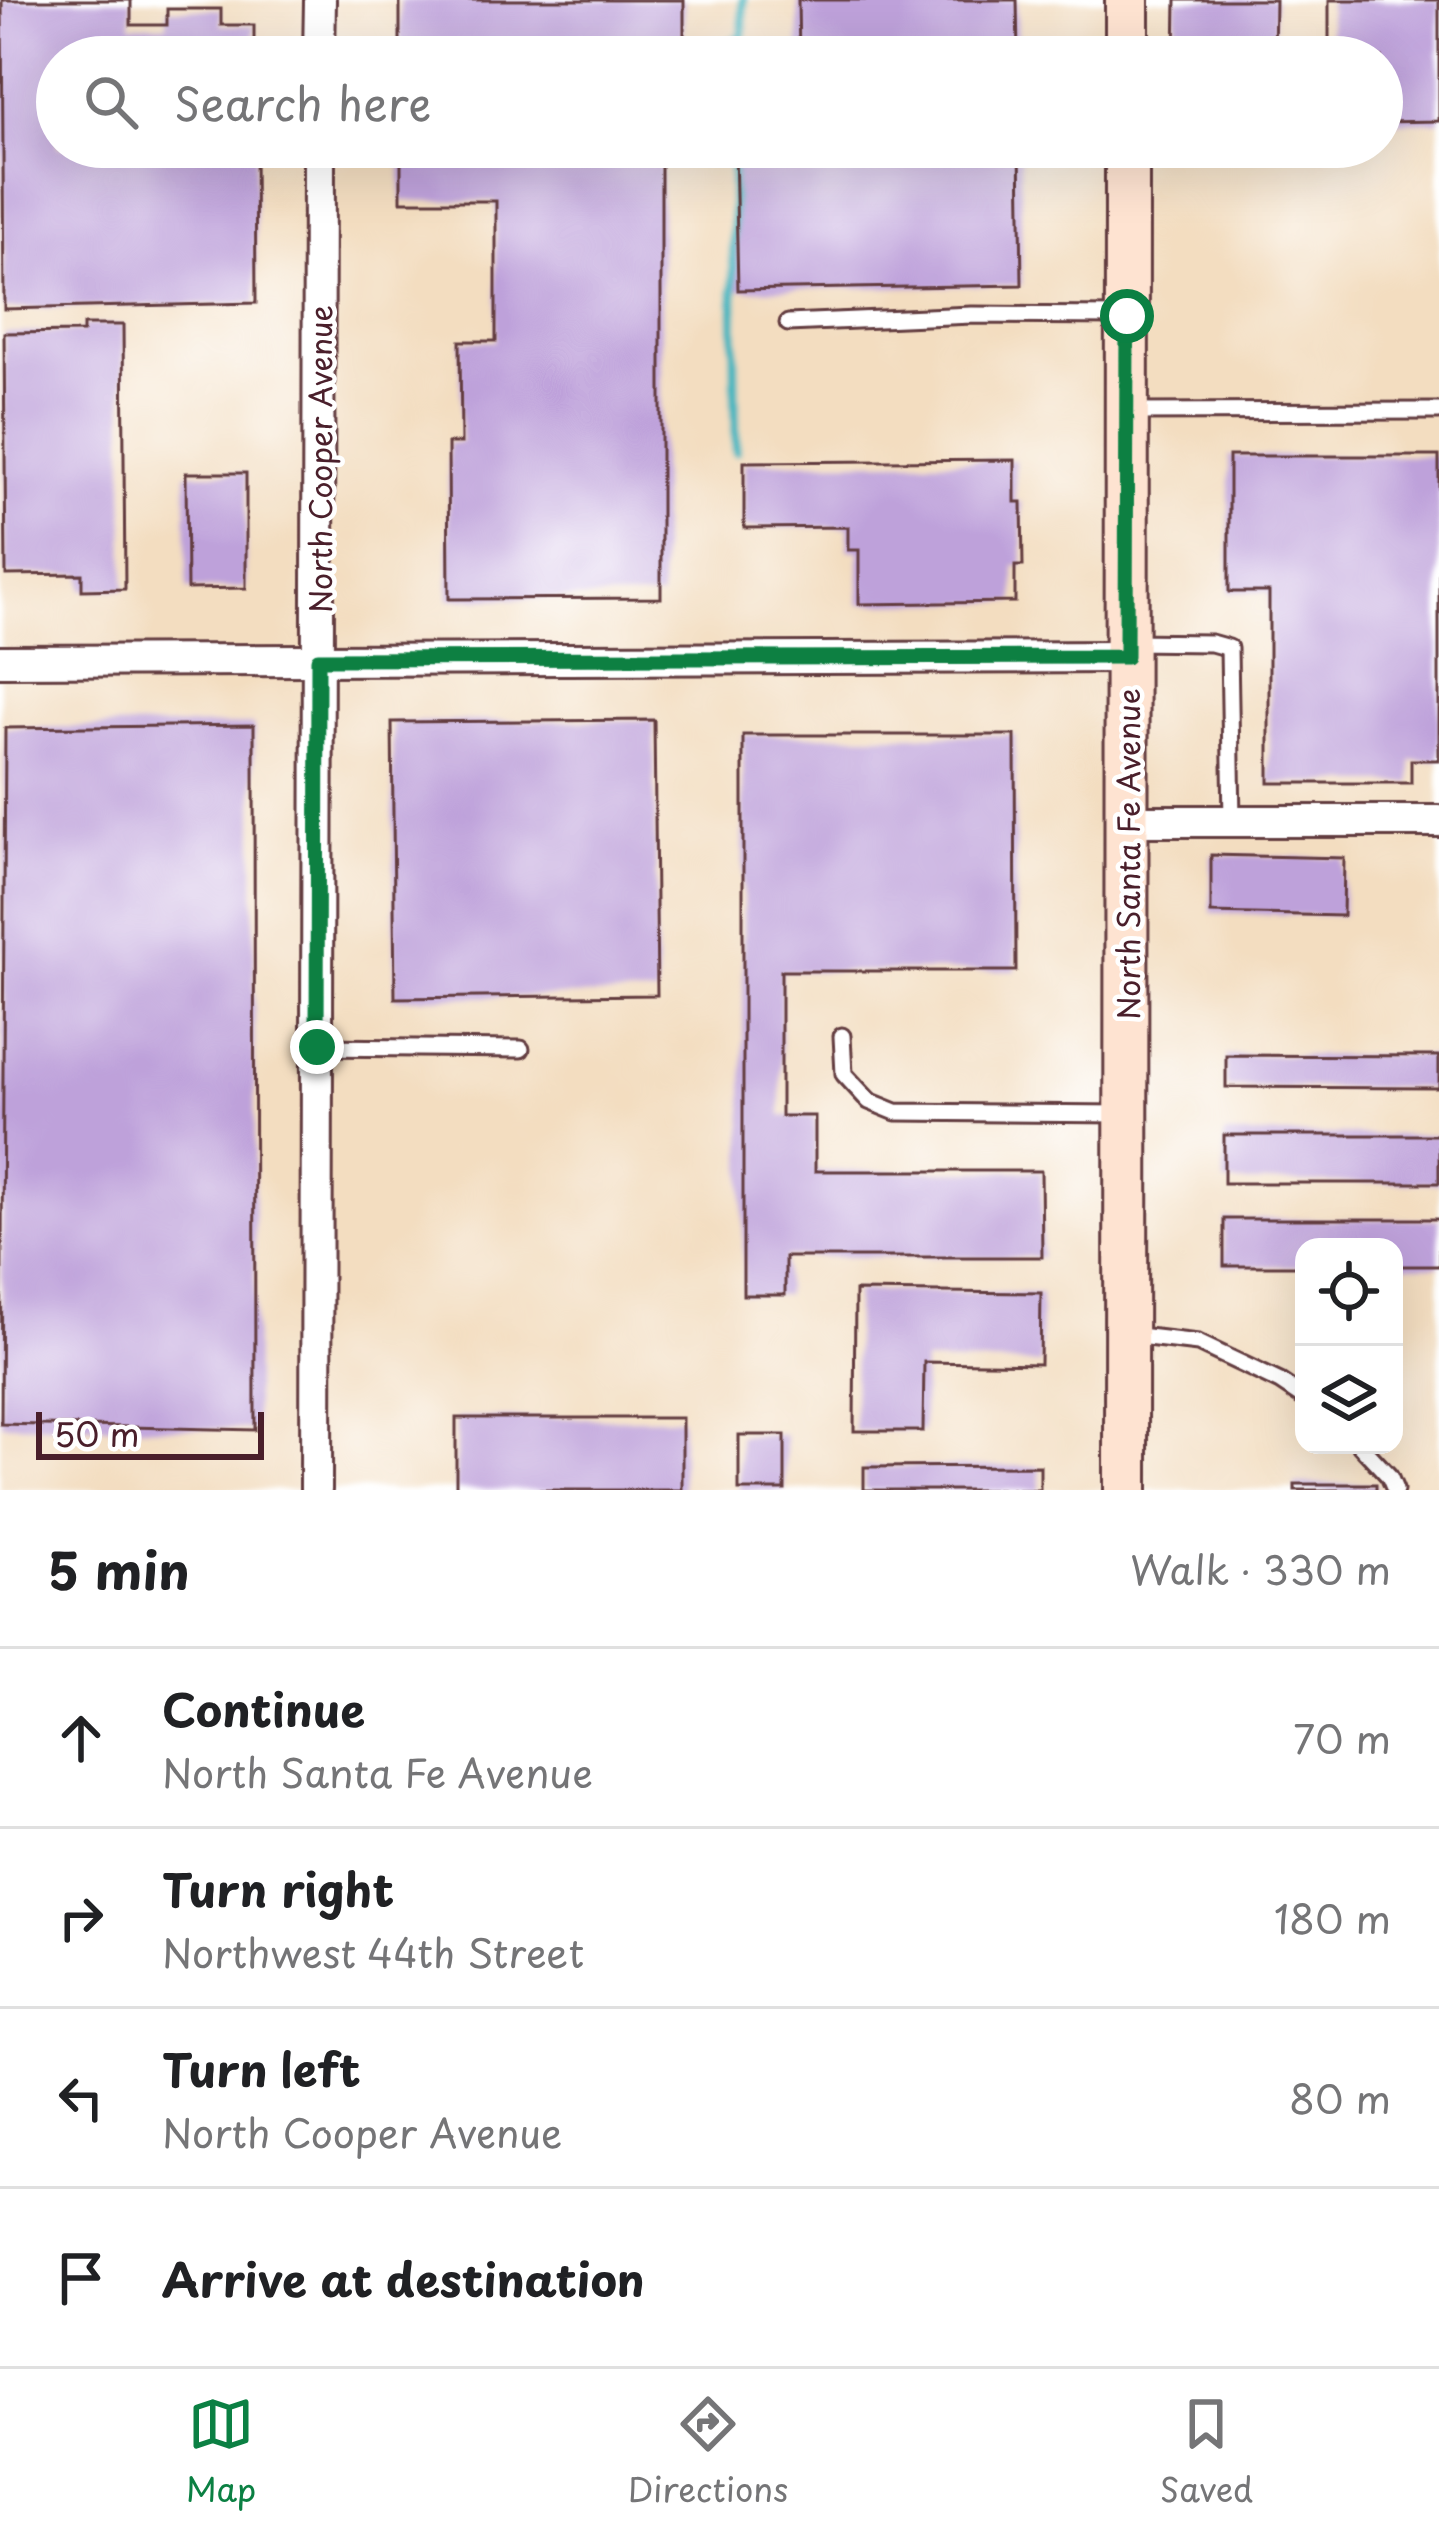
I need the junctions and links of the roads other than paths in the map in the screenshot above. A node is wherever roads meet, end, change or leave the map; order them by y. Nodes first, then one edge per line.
1 (320, 0) edge
2 (1127, 0) edge
3 (320, 36) edge
4 (1127, 36) edge
5 (319, 168) edge
6 (1127, 168) edge
7 (1127, 316) junction
8 (788, 323) dead end
9 (1439, 411) edge
10 (1127, 412) junction
11 (1126, 649) junction
12 (318, 659) junction
13 (0, 661) edge
14 (1127, 821) junction
15 (1232, 821) junction
16 (1439, 821) edge
17 (842, 1036) dead end
18 (317, 1047) junction
19 (521, 1049) dead end
20 (1127, 1114) junction
21 (1127, 1334) junction
22 (1295, 1392) edge
23 (1368, 1454) edge
24 (316, 1490) edge
25 (1126, 1490) edge
26 (1395, 1490) edge

1 - 3 street
2 - 4 main road
5 - 12 street, North Cooper Avenue
6 - 7 main road, North Santa Fe Avenue
7 - 8 lane
7 - 10 main road, North Santa Fe Avenue
9 - 10 lane
10 - 11 main road, North Santa Fe Avenue
11 - 12 street
11 - 14 main road, North Santa Fe Avenue
11 - 15 lane
12 - 13 street
12 - 18 street, North Cooper Avenue
14 - 15 street
14 - 20 main road, North Santa Fe Avenue
15 - 16 street
17 - 20 lane
18 - 19 lane
18 - 24 street, North Cooper Avenue
20 - 21 main road, North Santa Fe Avenue
21 - 22 lane
21 - 25 main road, North Santa Fe Avenue
23 - 26 lane

